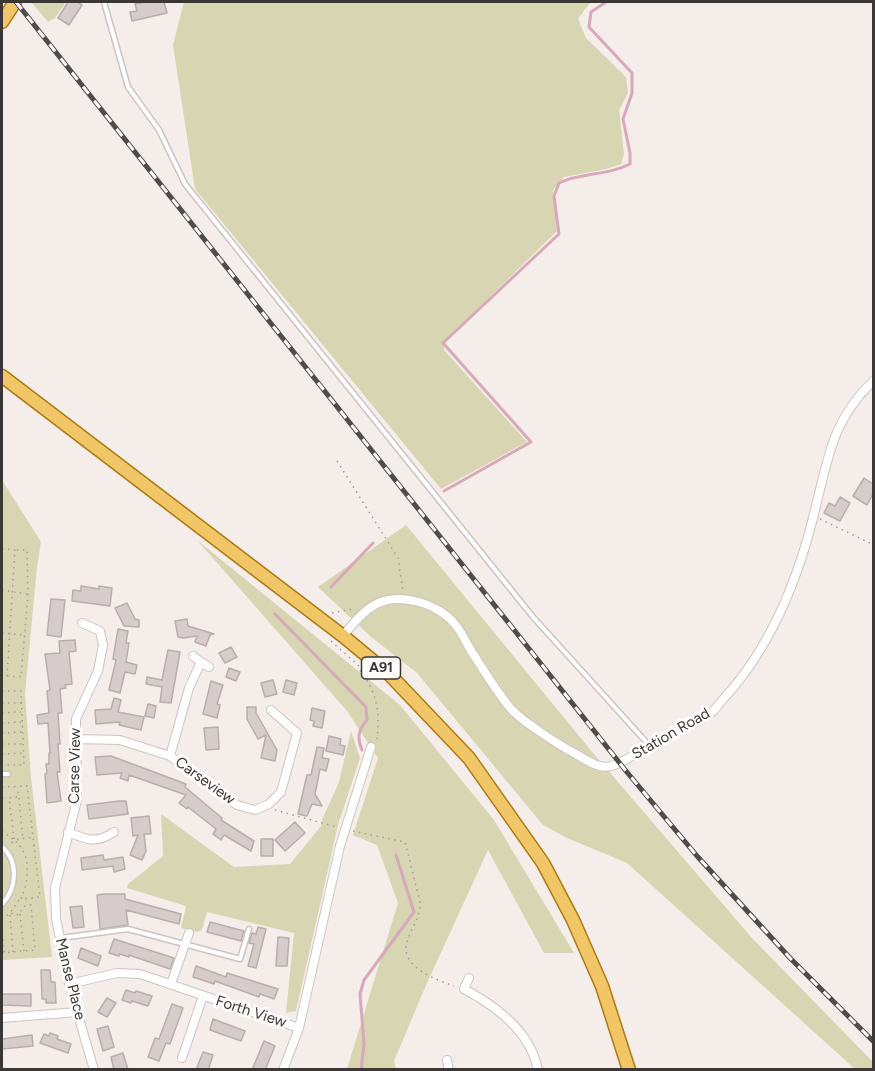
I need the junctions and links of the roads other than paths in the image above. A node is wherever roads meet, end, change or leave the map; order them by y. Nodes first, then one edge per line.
1 (15, 2) edge
2 (104, 2) edge
3 (2, 22) edge
4 (2, 376) edge
5 (873, 380) edge
6 (82, 623) dead end
7 (343, 636) junction
8 (193, 656) dead end
9 (201, 662) junction
10 (209, 667) dead end
11 (271, 710) dead end
12 (76, 740) junction
13 (648, 745) junction
14 (371, 747) road end
15 (170, 756) junction
16 (2, 774) edge
17 (8, 774) dead end
18 (68, 832) junction
19 (114, 832) dead end
20 (2, 847) edge
21 (55, 888) joint
22 (2, 905) edge
23 (249, 929) dead end
24 (189, 933) dead end
25 (60, 938) junction
26 (186, 943) junction
27 (469, 978) dead end
28 (69, 984) junction
29 (171, 984) junction
30 (203, 996) junction
31 (78, 1012) junction
32 (2, 1018) edge
33 (299, 1028) junction
34 (182, 1058) dead end
35 (447, 1060) dead end
36 (94, 1070) edge
37 (283, 1070) edge
38 (449, 1070) edge
39 (538, 1070) edge
40 (629, 1070) edge

1 - 3 main road
2 - 13 lane
4 - 7 main road, A91
5 - 13 street, Station Road
6 - 12 street, Carse View
7 - 13 street, Station Road
7 - 40 main road, A91
8 - 9 street
9 - 10 street
9 - 15 street, Carseview
11 - 15 street, Carseview
12 - 15 street, Carseview
12 - 18 street, Carse View
14 - 33 street
16 - 17 lane
18 - 19 street
18 - 21 street, Carse View
20 - 22 lane
21 - 25 street, Manse Place
23 - 26 lane
24 - 26 street
25 - 26 lane
25 - 28 street, Manse Place
26 - 29 street
27 - 39 street
28 - 29 street, Forth View
28 - 31 street, Manse Place
29 - 30 street, Forth View
30 - 33 street, Forth View
30 - 34 street, Forth View
31 - 32 street
31 - 36 street, Manse Place
33 - 37 street
35 - 38 street

